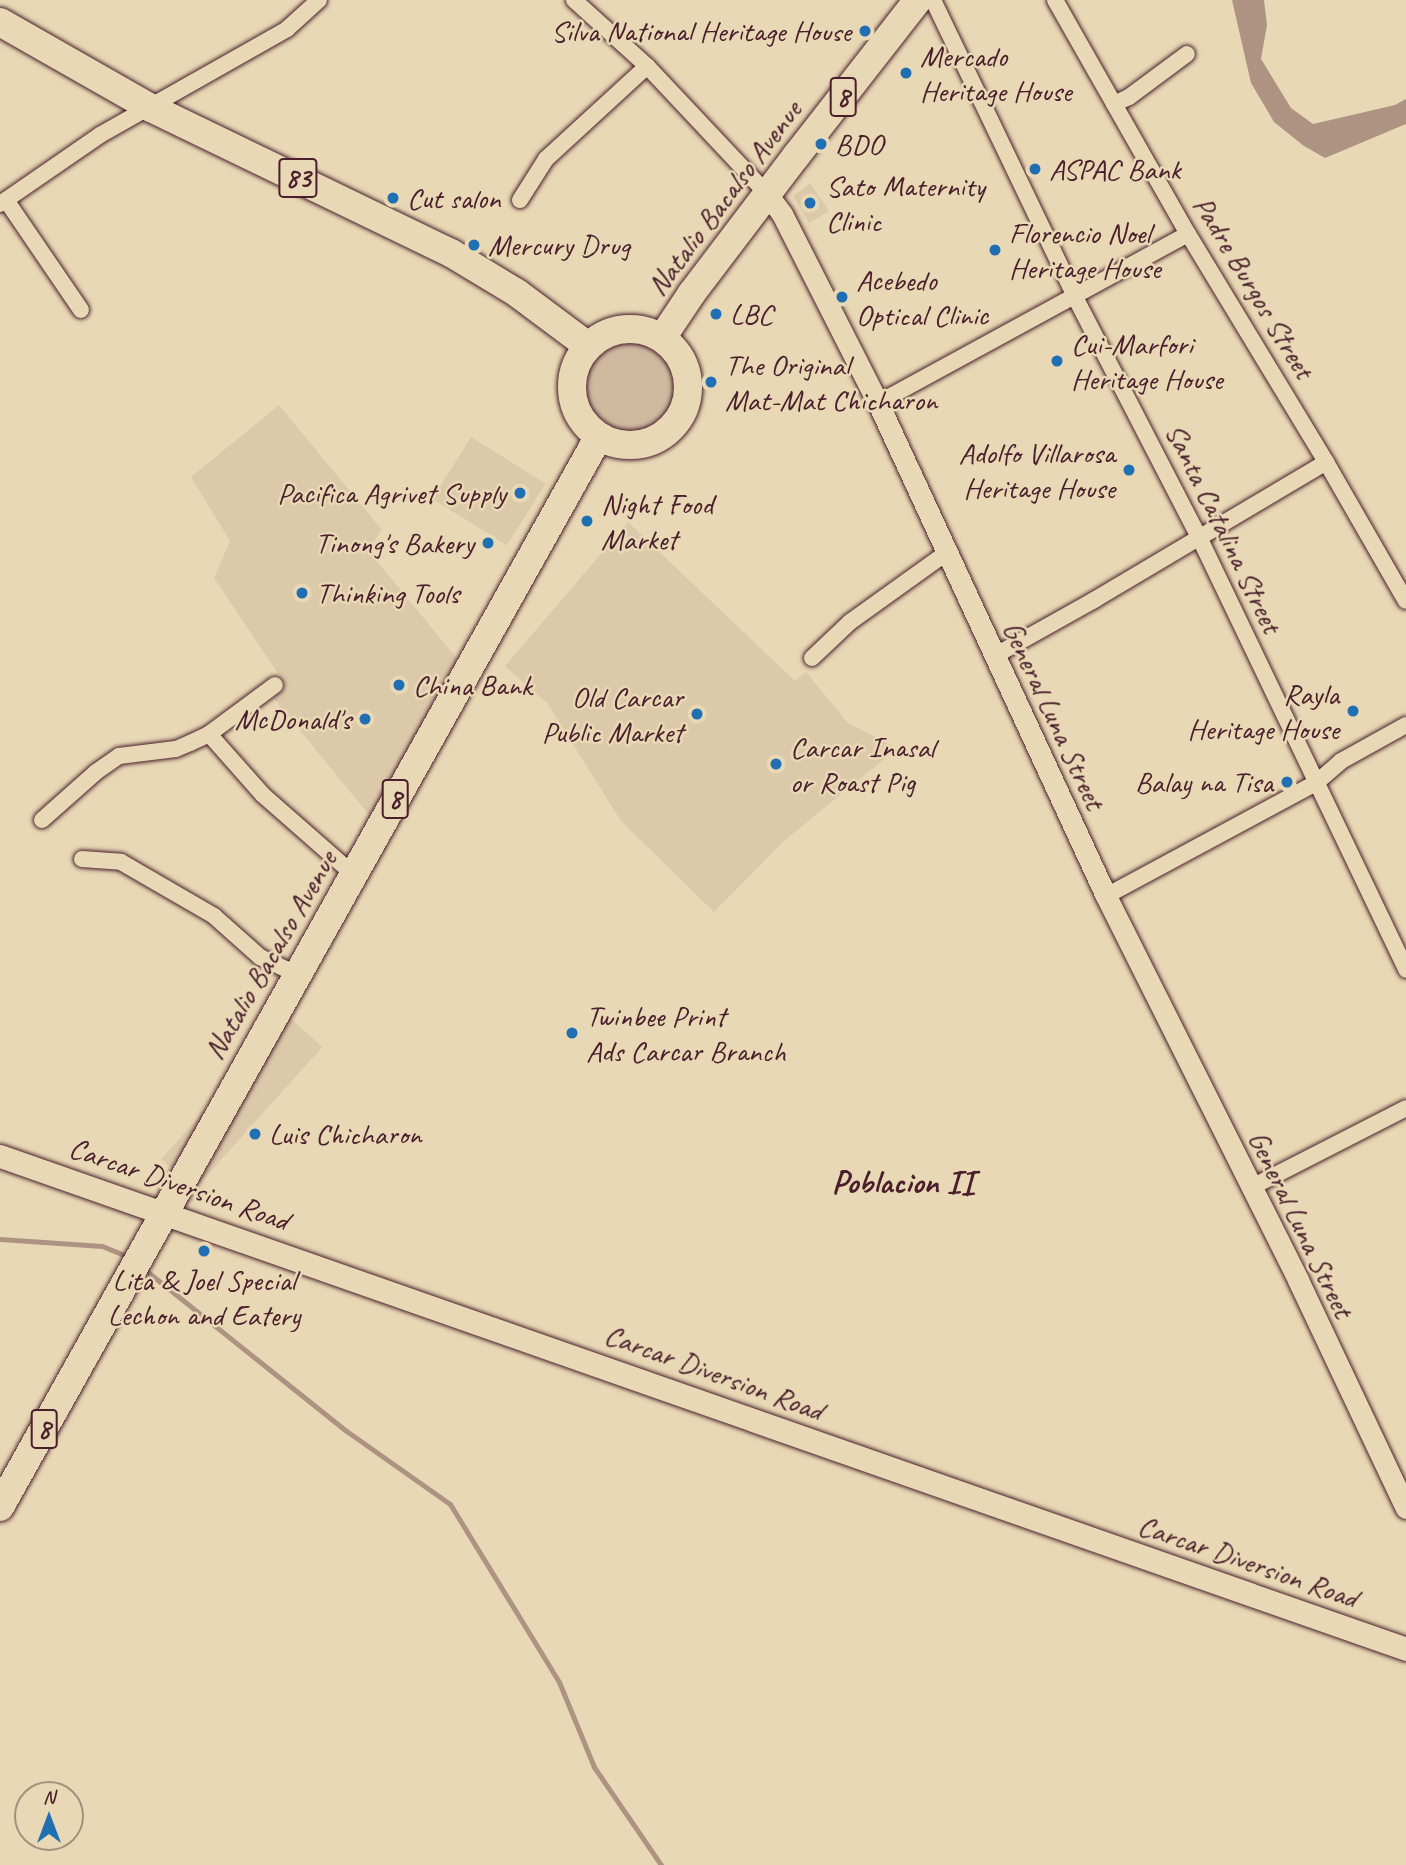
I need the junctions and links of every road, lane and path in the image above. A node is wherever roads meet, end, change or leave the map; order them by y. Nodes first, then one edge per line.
1 (320, 0) edge
2 (574, 0) edge
3 (918, 0) edge
4 (933, 0) edge
5 (1055, 0) edge
6 (0, 22) edge
7 (1187, 54) dead end
8 (647, 66) junction
9 (1114, 104) junction
10 (151, 108) junction
11 (767, 194) junction
12 (520, 200) dead end
13 (3, 202) edge
14 (1188, 234) junction
15 (1075, 297) junction
16 (81, 310) dead end
17 (662, 338) junction
18 (588, 346) junction
19 (878, 403) junction
20 (599, 436) junction
21 (1326, 462) junction
22 (1199, 537) junction
23 (946, 553) junction
24 (1406, 601) edge
25 (994, 656) junction
26 (812, 658) dead end
27 (275, 685) dead end
28 (1406, 724) edge
29 (209, 734) junction
30 (1316, 783) junction
31 (43, 820) dead end
32 (82, 859) dead end
33 (354, 874) junction
34 (1106, 896) junction
35 (1405, 963) edge
36 (296, 974) junction
37 (1406, 1108) edge
38 (0, 1156) edge
39 (1250, 1188) junction
40 (166, 1212) junction
41 (0, 1507) edge
42 (1406, 1508) edge
43 (1406, 1649) edge

1 - 10 street
2 - 8 street, General Luna Street
3 - 11 highway, Natalio Bacalso Avenue / 8
4 - 15 street, Santa Catalina Street
5 - 9 street, Padre Burgos Street
6 - 10 highway, 83
7 - 9 street
8 - 11 street, General Luna Street
8 - 12 street
9 - 14 street, Padre Burgos Street
10 - 13 street
10 - 18 highway, 83
11 - 17 highway, Natalio Bacalso Avenue / 8
11 - 19 street, General Luna Street
13 - 16 street
14 - 15 street
14 - 21 street, Padre Burgos Street
15 - 19 street
15 - 22 street, Santa Catalina Street
17 - 18 highway
17 - 20 highway
18 - 20 highway
19 - 23 street, General Luna Street
20 - 33 highway, Natalio Bacalso Avenue / 8
21 - 22 street
21 - 24 street, Padre Burgos Street
22 - 25 street
22 - 30 street, Santa Catalina Street
23 - 25 street, General Luna Street
23 - 26 street
25 - 34 street, General Luna Street
27 - 29 street
28 - 30 street
29 - 31 street
29 - 33 street
30 - 34 street
30 - 35 street, Santa Catalina Street
32 - 36 street
33 - 36 highway, Natalio Bacalso Avenue / 8
34 - 39 street, General Luna Street
36 - 40 highway, Natalio Bacalso Avenue / 8
37 - 39 street
38 - 40 main road, Carcar Diversion Road
39 - 42 street, General Luna Street
40 - 41 highway, Natalio Bacalso Avenue / 8
40 - 43 main road, Carcar Diversion Road

